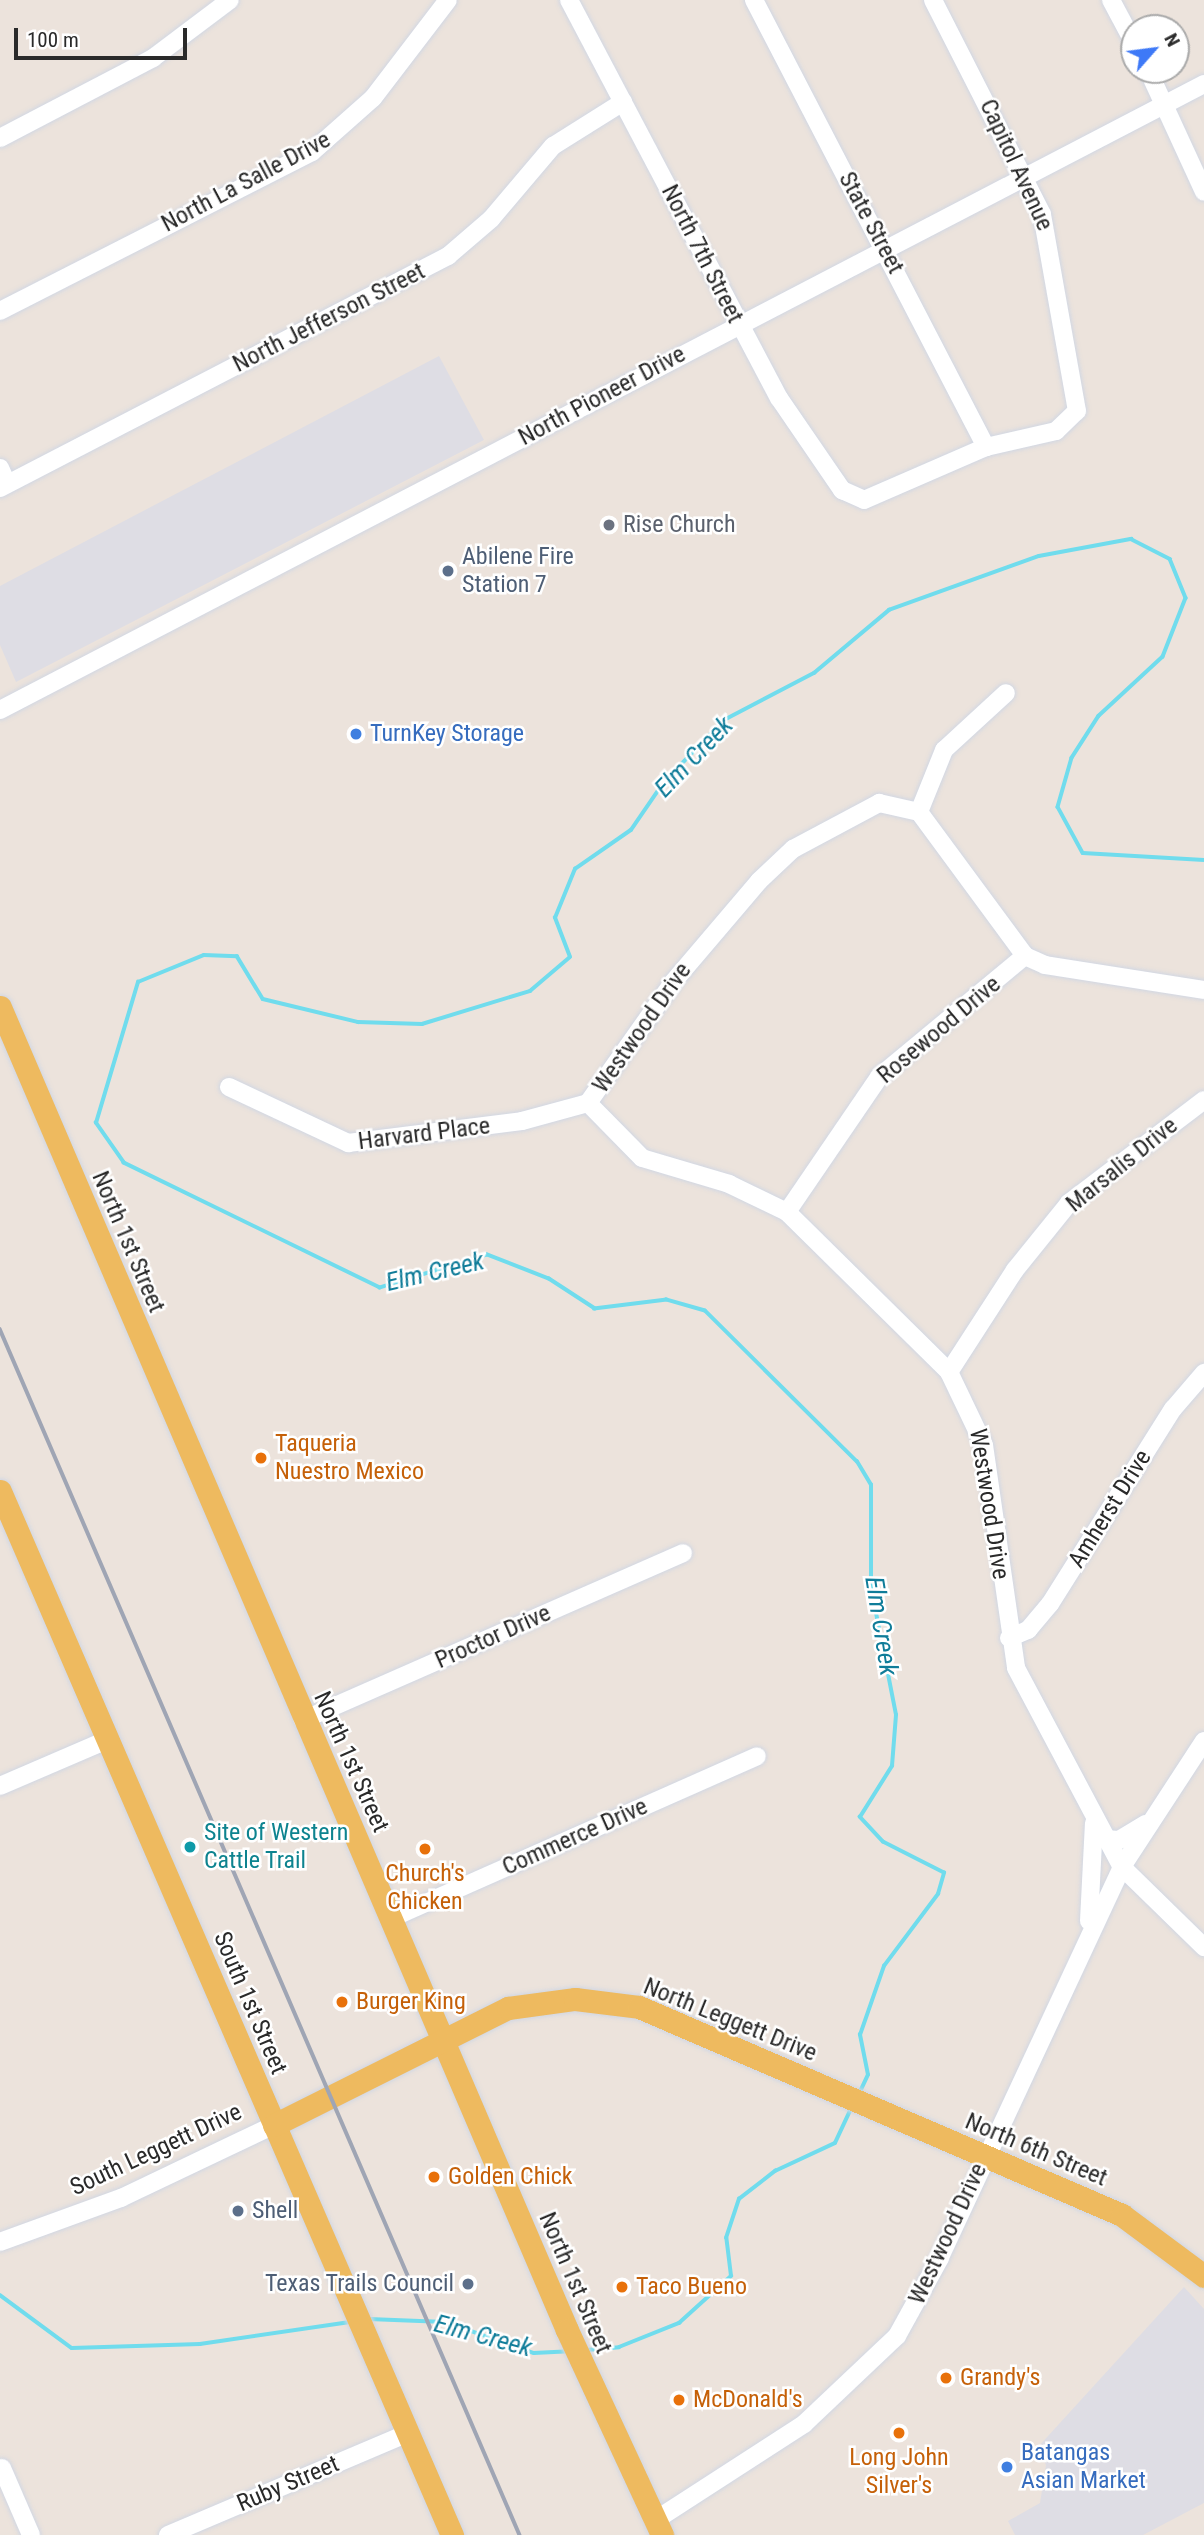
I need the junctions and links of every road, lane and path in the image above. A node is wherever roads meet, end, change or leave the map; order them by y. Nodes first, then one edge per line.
1 (230, 0) edge
2 (448, 0) edge
3 (569, 0) edge
4 (754, 0) edge
5 (933, 0) edge
6 (1111, 0) edge
7 (1120, 17) edge
8 (1155, 84) edge
9 (1204, 84) edge
10 (623, 102) junction
11 (1166, 104) junction
12 (0, 138) edge
13 (1026, 176) junction
14 (1204, 192) edge
15 (885, 249) junction
16 (0, 311) edge
17 (738, 325) junction
18 (986, 447) junction
19 (2, 480) edge
20 (1006, 693) dead end
21 (0, 710) edge
22 (919, 812) junction
23 (1026, 956) junction
24 (1204, 990) edge
25 (0, 1007) edge
26 (229, 1087) dead end
27 (1204, 1100) edge
28 (588, 1103) junction
29 (787, 1212) junction
30 (949, 1372) junction
31 (1204, 1373) edge
32 (0, 1491) edge
33 (683, 1553) dead end
34 (1009, 1638) junction
35 (303, 1720) junction
36 (109, 1739) junction
37 (1204, 1741) edge
38 (757, 1756) dead end
39 (0, 1786) edge
40 (1094, 1816) junction
41 (1155, 1818) junction
42 (1142, 1838) junction
43 (1104, 1839) junction
44 (1122, 1867) junction
45 (1150, 1891) junction
46 (1108, 1894) junction
47 (392, 1918) junction
48 (1084, 1943) junction
49 (1204, 1947) edge
50 (442, 2038) junction
51 (835, 2093) joint
52 (330, 2097) joint
53 (274, 2125) junction
54 (984, 2158) junction
55 (0, 2242) edge
56 (1204, 2276) edge
57 (408, 2432) junction
58 (2, 2468) dead end
59 (658, 2528) edge
60 (31, 2535) edge
61 (168, 2535) edge
62 (452, 2535) edge

1 - 12 street
2 - 16 street, North La Salle Drive
3 - 10 street, North 7th Street
4 - 15 street, State Street
5 - 13 street, Capitol Avenue
6 - 7 street
8 - 11 street
9 - 11 street, North Pioneer Drive
10 - 17 street, North 7th Street
10 - 19 street, North Jefferson Street
11 - 13 street, North Pioneer Drive
11 - 14 street
13 - 15 street, North Pioneer Drive
13 - 18 street, Capitol Avenue
15 - 17 street, North Pioneer Drive
15 - 18 street, State Street
17 - 18 street, North 7th Street
17 - 21 street, North Pioneer Drive
20 - 22 street
22 - 23 street
22 - 28 street, Westwood Drive
23 - 24 street
23 - 29 street, Rosewood Drive
25 - 35 main road, North 1st Street
26 - 28 street, Harvard Place
27 - 30 street, Marsalis Drive
28 - 29 street, Westwood Drive
29 - 30 street, Westwood Drive
30 - 34 street, Westwood Drive
31 - 34 street, Amherst Drive
32 - 36 main road, South 1st Street
33 - 35 street, Proctor Drive
34 - 40 street, Westwood Drive
35 - 47 main road, North 1st Street
36 - 39 street
36 - 53 main road, South 1st Street
37 - 41 street
38 - 47 street, Commerce Drive
40 - 43 street, Westwood Drive
40 - 48 street
41 - 42 street
41 - 43 street
42 - 44 street
42 - 45 street
43 - 44 street, Westwood Drive
44 - 45 street
44 - 46 street, Westwood Drive
45 - 46 street
45 - 49 street
46 - 48 street, Westwood Drive
47 - 50 main road, North 1st Street
48 - 54 street, Westwood Drive
50 - 51 main road, North Leggett Drive
50 - 52 main road, North Leggett Drive
50 - 59 main road, North 1st Street
51 - 54 main road, North 6th Street
52 - 53 main road, South Leggett Drive
53 - 55 street, South Leggett Drive
53 - 57 main road, South 1st Street
54 - 56 main road, North 6th Street
54 - 59 street, Westwood Drive
57 - 61 street, Ruby Street
57 - 62 main road, South 1st Street
58 - 60 street

